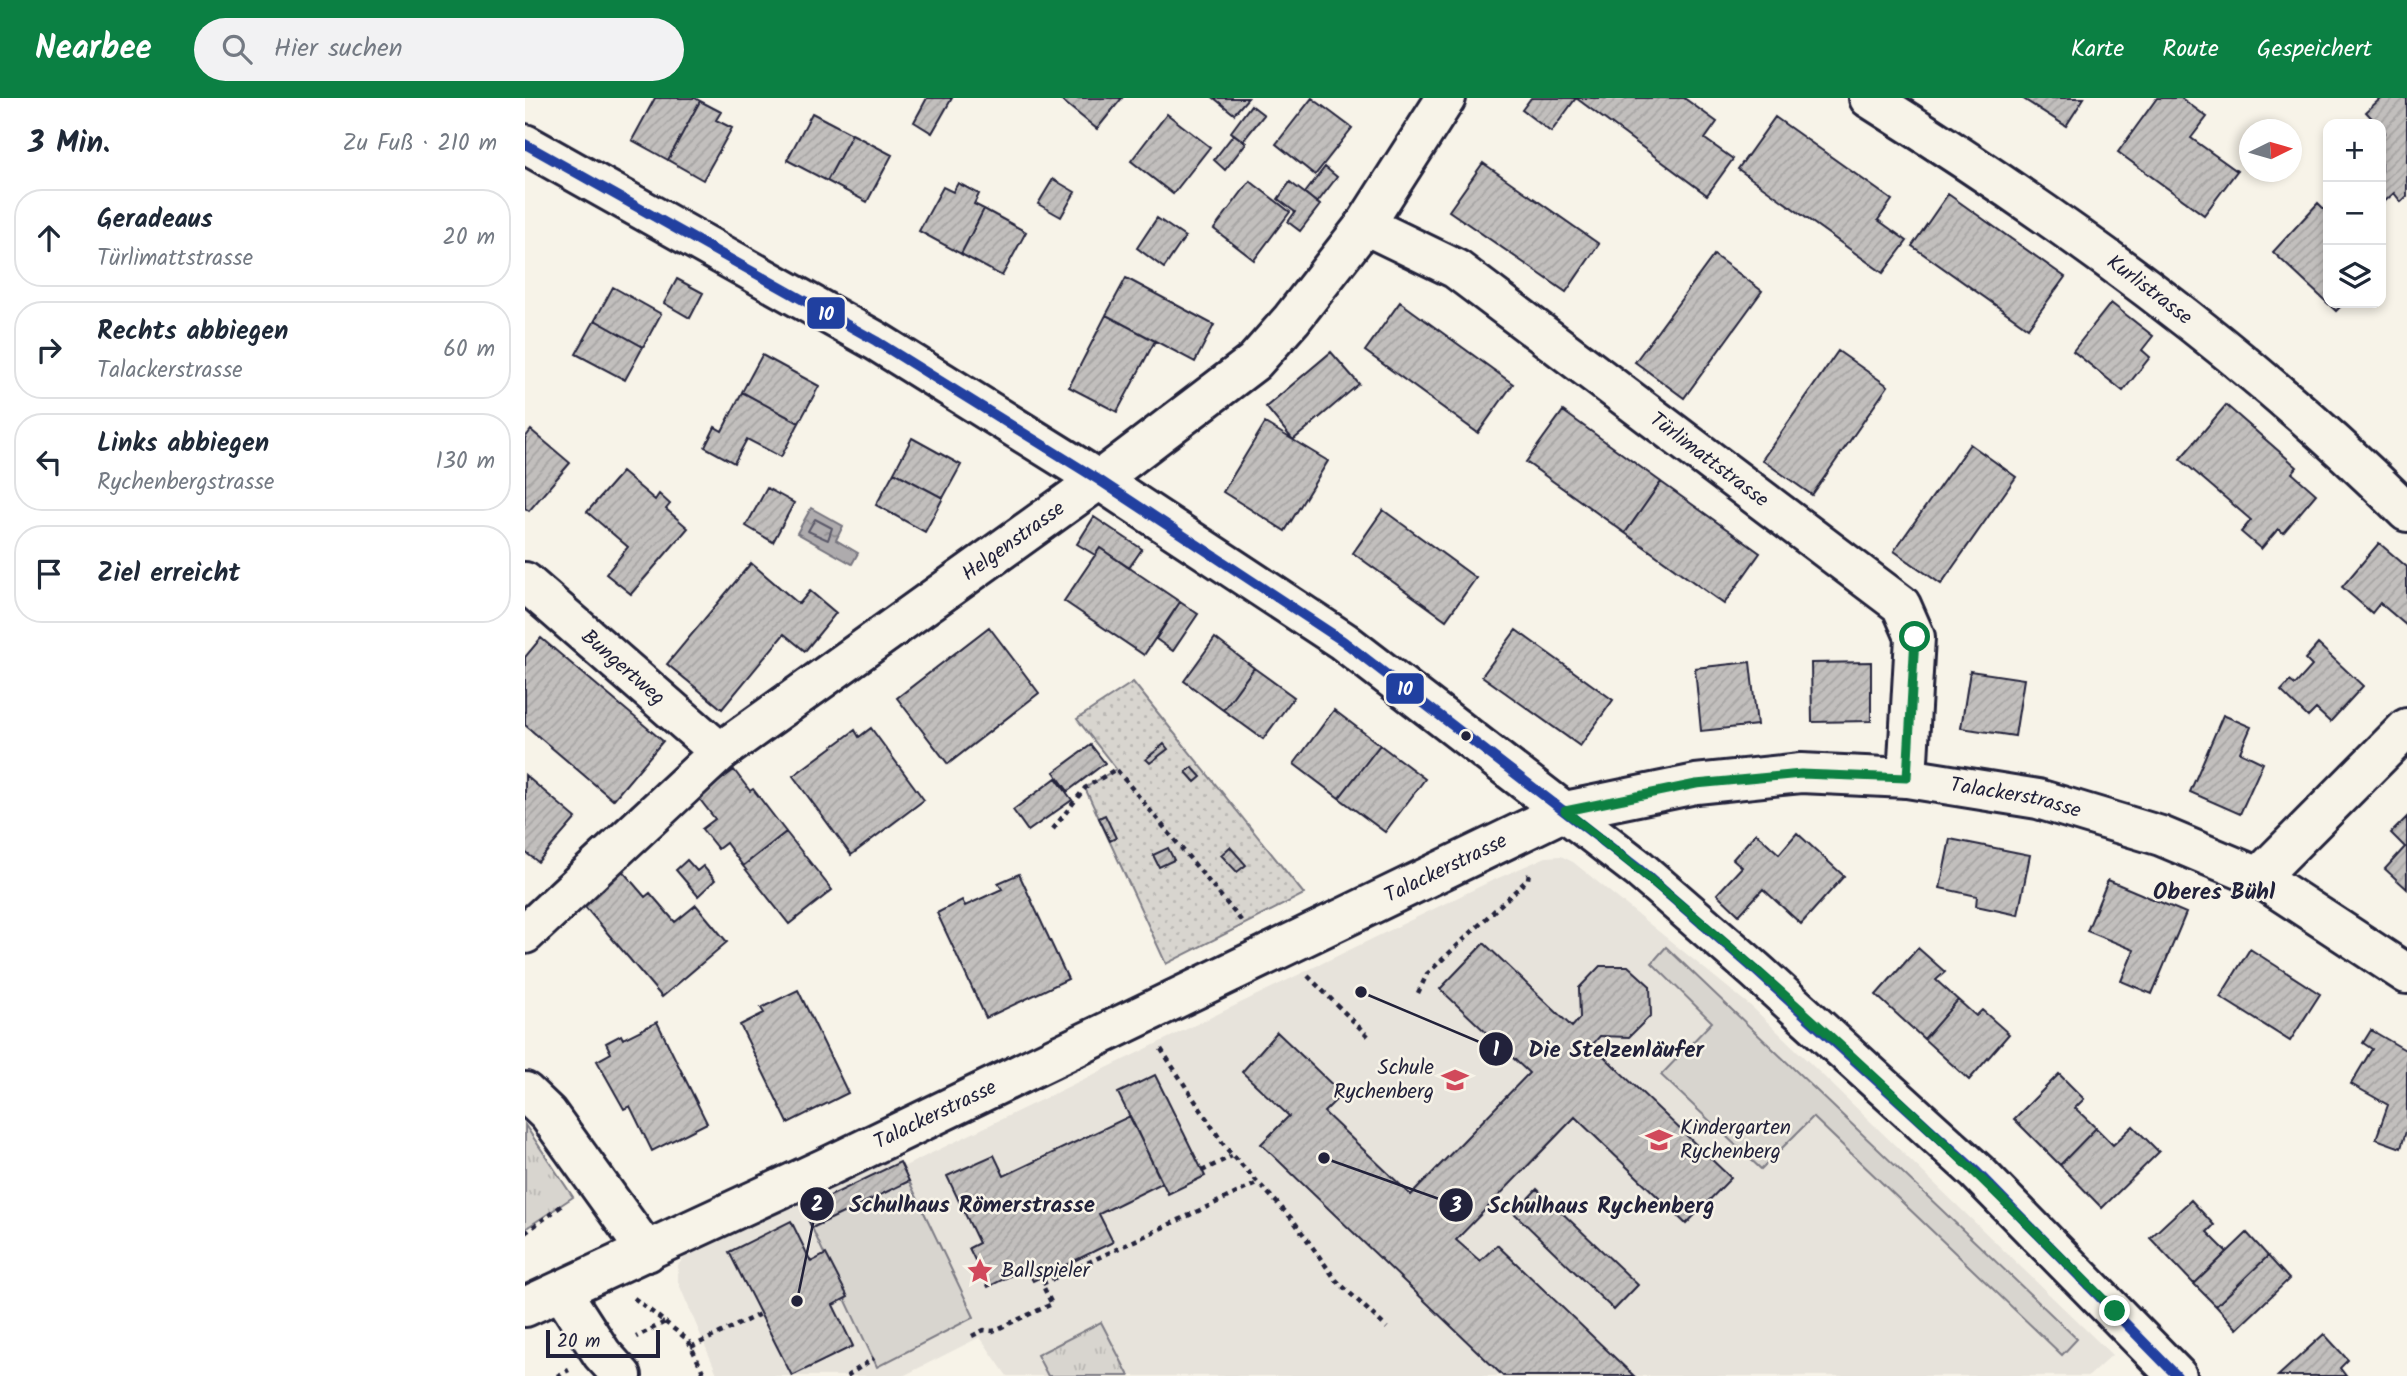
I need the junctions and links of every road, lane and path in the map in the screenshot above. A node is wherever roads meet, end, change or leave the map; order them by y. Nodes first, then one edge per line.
1 (1869, 98) edge
2 (1428, 103) edge
3 (525, 144) edge
4 (1365, 225) junction
5 (1099, 480) junction
6 (2407, 512) edge
7 (525, 582) edge
8 (2407, 728) edge
9 (720, 752) junction
10 (1907, 778) junction
11 (1565, 811) junction
12 (1053, 829) dead end
13 (1531, 863) dead end
14 (2259, 877) junction
15 (1248, 931) dead end
16 (525, 934) edge
17 (2407, 974) edge
18 (1306, 975) dead end
19 (1418, 993) dead end
20 (1370, 1038) dead end
21 (1160, 1048) dead end
22 (525, 1093) edge
23 (1233, 1156) junction
24 (1202, 1171) dead end
25 (593, 1178) junction
26 (1258, 1183) junction
27 (525, 1233) edge
28 (647, 1252) junction
29 (562, 1292) junction
30 (632, 1297) dead end
31 (525, 1307) edge
32 (760, 1314) dead end
33 (665, 1322) junction
34 (1387, 1328) dead end
35 (972, 1336) dead end
36 (691, 1347) junction
37 (625, 1358) edge
38 (874, 1358) dead end
39 (705, 1376) edge
40 (847, 1376) edge
41 (2177, 1376) edge

1 - 6 street, Kurlistrasse
2 - 4 street, Helgenstrasse
3 - 5 street
4 - 5 street, Helgenstrasse
4 - 10 street, Türlimattstrasse
5 - 9 street, Helgenstrasse
5 - 11 street
7 - 9 street, Bungertweg
8 - 14 street
9 - 16 street, Helgenstrasse
10 - 11 street, Talackerstrasse
10 - 14 street, Talackerstrasse
11 - 28 street, Talackerstrasse
11 - 41 street
12 - 15 path
13 - 19 path
14 - 17 street, Talackerstrasse
18 - 20 path
21 - 23 path
22 - 25 street
23 - 24 path
23 - 26 path
25 - 27 path
25 - 28 street
26 - 34 path
26 - 35 path
28 - 29 street, Talackerstrasse
29 - 31 street, Talackerstrasse
29 - 37 street
30 - 33 path
32 - 36 path
33 - 36 path
33 - 37 path
36 - 39 path
38 - 40 path

